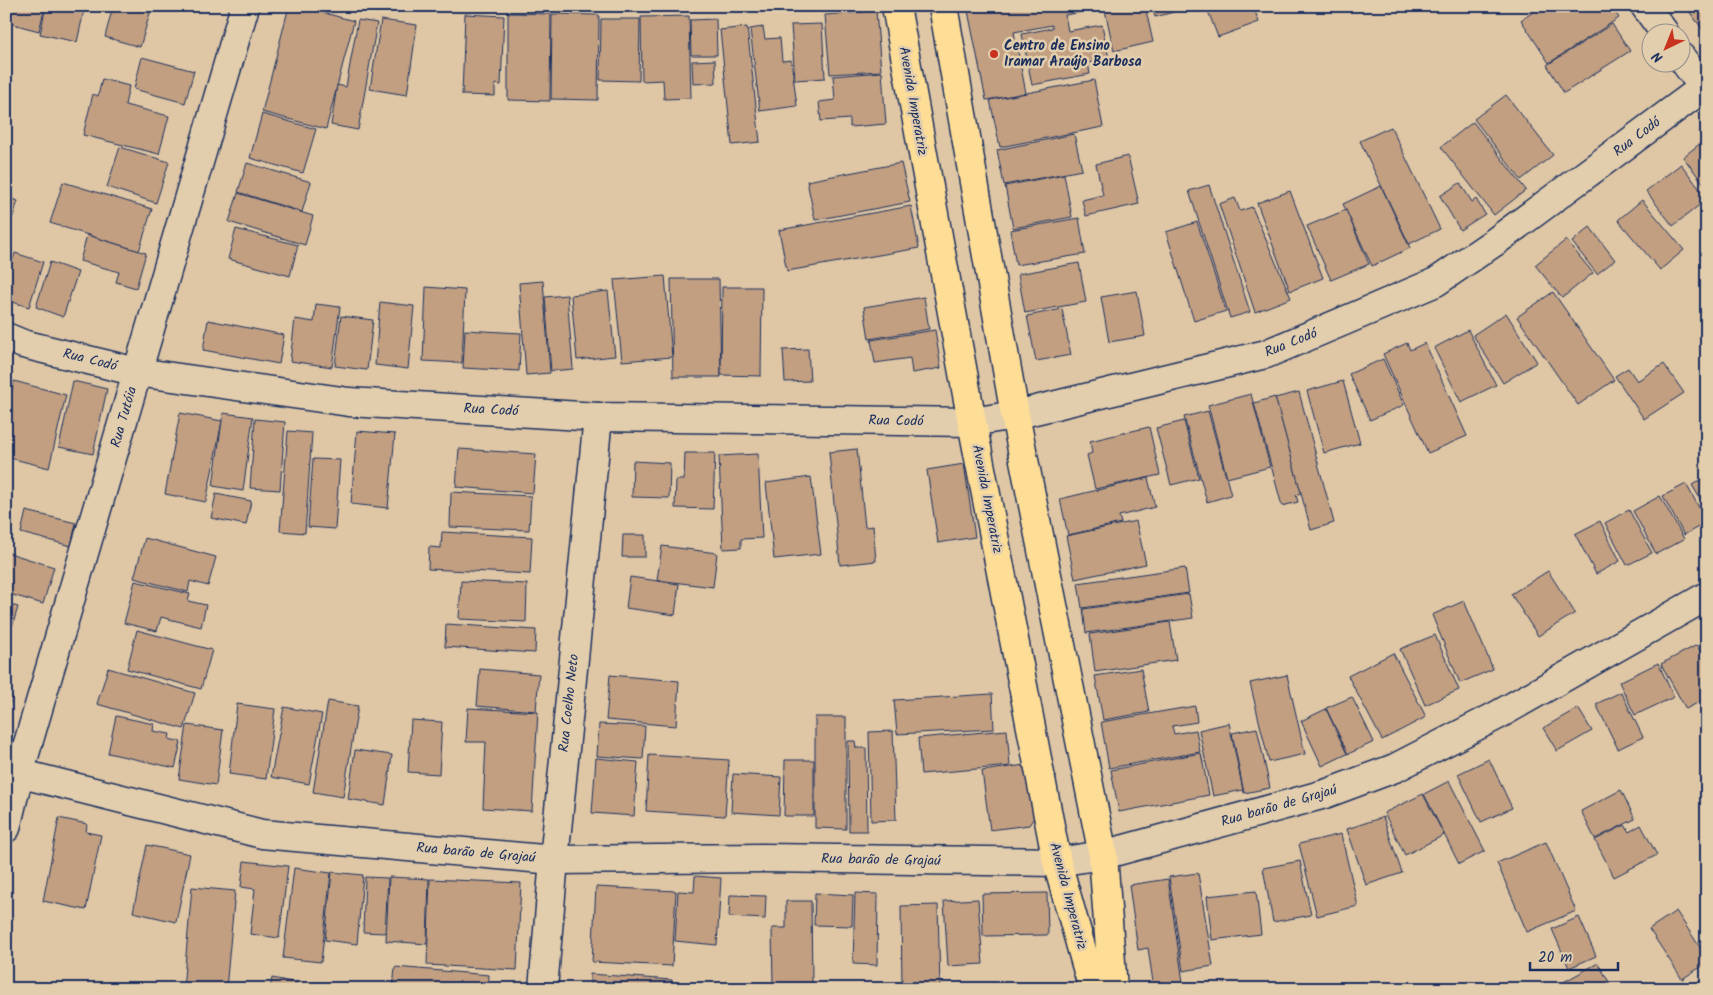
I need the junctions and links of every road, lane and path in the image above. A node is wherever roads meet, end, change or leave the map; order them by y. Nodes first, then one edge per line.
1 (245, 6) edge
2 (896, 6) edge
3 (943, 6) edge
4 (1645, 6) edge
5 (1657, 22) edge
6 (1690, 68) edge
7 (1706, 88) edge
8 (6, 337) edge
9 (137, 372) junction
10 (1015, 415) junction
11 (598, 417) junction
12 (972, 422) junction
13 (1707, 596) edge
14 (13, 772) edge
15 (6, 828) edge
16 (1103, 855) junction
17 (554, 860) junction
18 (1057, 862) junction
19 (543, 989) edge
20 (1093, 989) edge
21 (1113, 989) edge

1 - 9 street, Rua Tutóia
2 - 12 main road, Avenida Imperatriz
3 - 10 main road, Avenida Imperatriz
4 - 5 street
6 - 7 street
7 - 10 street, Rua Codó
8 - 9 street, Rua Codó
9 - 11 street, Rua Codó
9 - 14 street, Rua Tutóia
10 - 12 street, Rua Codó
10 - 16 main road, Avenida Imperatriz
11 - 12 street, Rua Codó
11 - 17 street, Rua Coelho Neto
12 - 18 main road, Avenida Imperatriz
13 - 16 street, Rua barão de Grajaú
14 - 15 street, Rua Tutóia
14 - 17 street, Rua barão de Grajaú
16 - 18 street, Rua barão de Grajaú
16 - 21 main road, Avenida Imperatriz
17 - 18 street, Rua barão de Grajaú
17 - 19 street, Rua Coelho Neto
18 - 20 main road, Avenida Imperatriz

